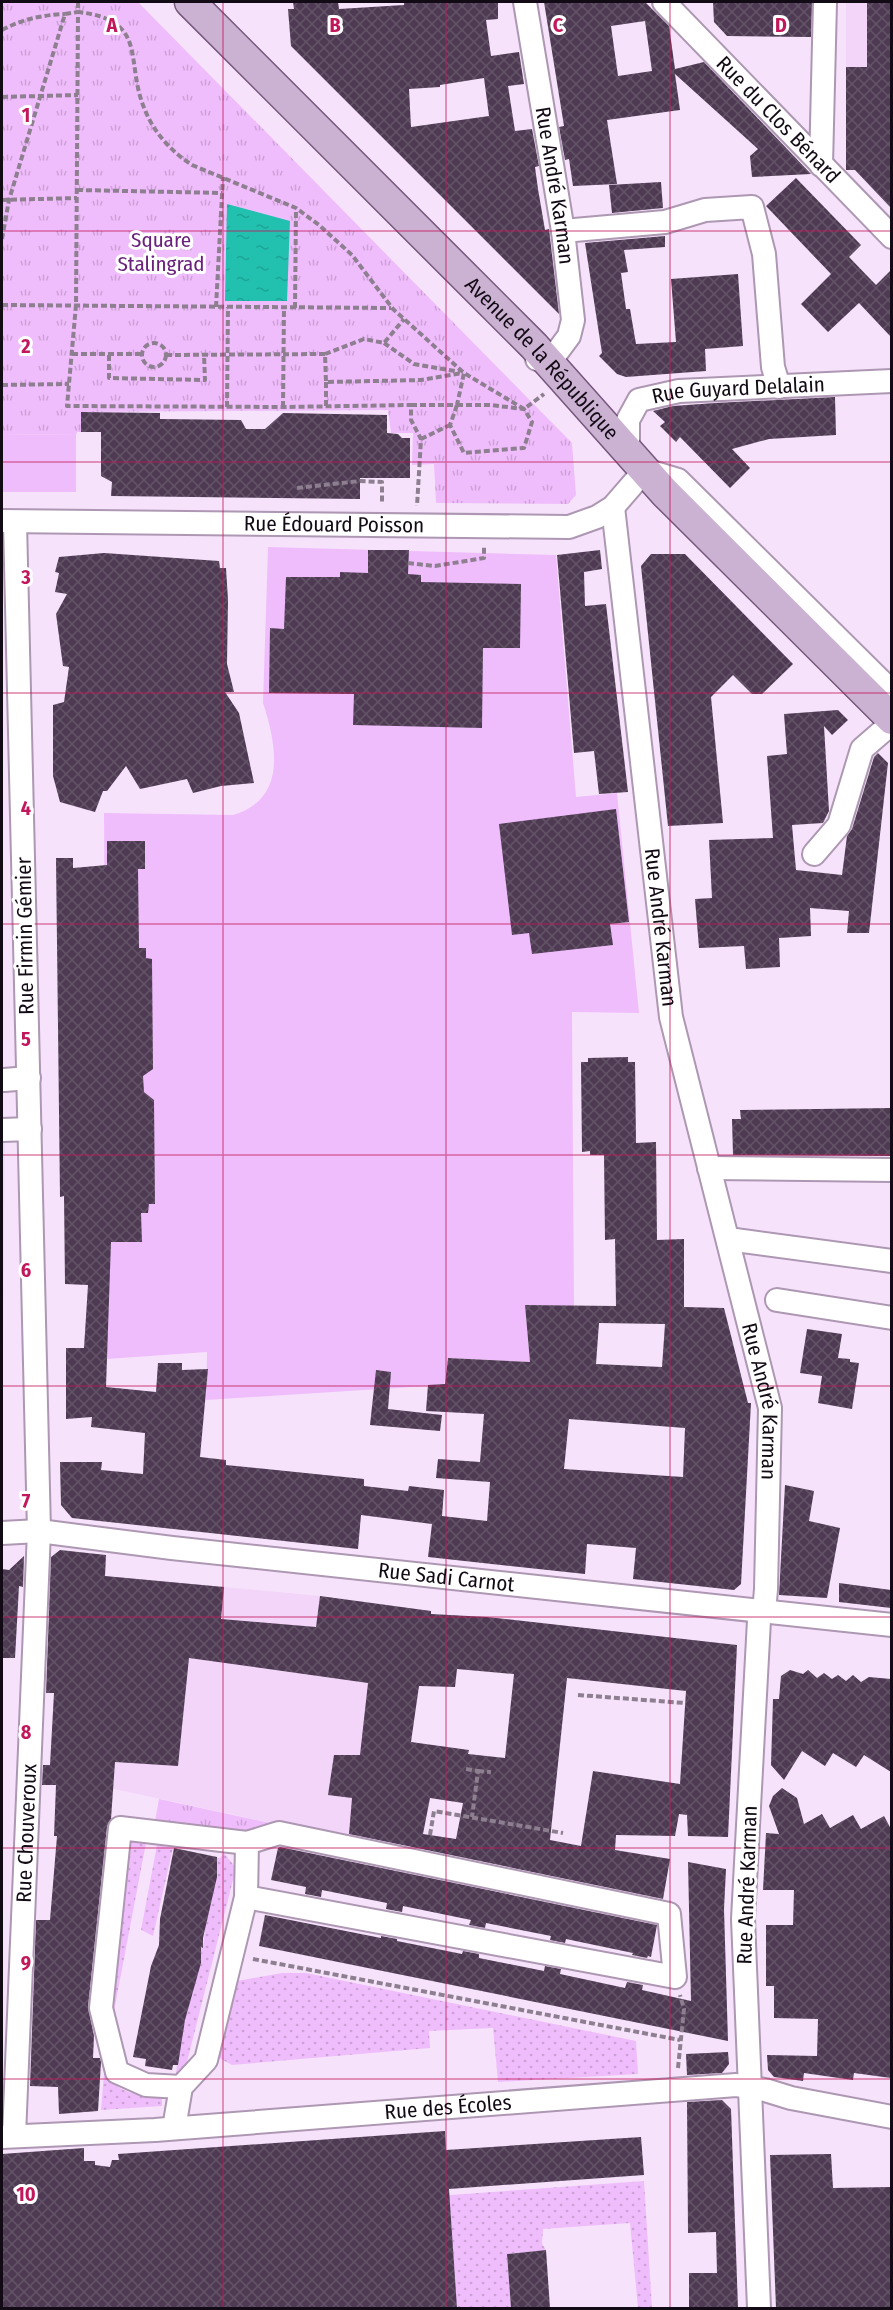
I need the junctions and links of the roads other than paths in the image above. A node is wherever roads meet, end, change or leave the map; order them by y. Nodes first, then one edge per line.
1 (190, 2) edge
2 (207, 2) edge
3 (525, 2) edge
4 (825, 2) edge
5 (670, 4) edge
6 (821, 165) junction
7 (367, 180) junction
8 (563, 231) junction
9 (891, 237) edge
10 (556, 370) junction
11 (891, 381) edge
12 (779, 387) junction
13 (637, 460) junction
14 (613, 507) junction
15 (8, 521) edge
16 (891, 692) edge
17 (11, 709) edge
18 (891, 721) edge
19 (814, 854) dead end
20 (28, 1078) junction
21 (4, 1080) dead end
22 (30, 1128) junction
23 (2, 1130) edge
24 (709, 1168) junction
25 (891, 1170) edge
26 (728, 1239) junction
27 (891, 1261) edge
28 (777, 1300) dead end
29 (891, 1318) edge
30 (39, 1531) junction
31 (2, 1533) edge
32 (761, 1610) junction
33 (891, 1625) edge
34 (247, 1843) junction
35 (246, 1897) junction
36 (749, 2086) junction
37 (181, 2087) junction
38 (891, 2117) edge
39 (174, 2128) junction
40 (8, 2137) edge
41 (759, 2308) edge

1 - 7 main road, Avenue de la République
2 - 7 street
3 - 8 street, Rue André Karman
4 - 6 street
5 - 6 street, Rue du Clos Bénard
6 - 9 street, Rue du Clos Bénard
7 - 10 main road, Avenue de la République
8 - 10 street, Rue André Karman
8 - 12 street
10 - 13 main road, Avenue de la République
11 - 12 street, Rue Guyard Delalain
12 - 13 street, Rue Guyard Delalain
13 - 14 street, Rue Édouard Poisson
13 - 16 street
13 - 18 main road, Avenue de la République
14 - 15 street, Rue Édouard Poisson
14 - 24 street, Rue André Karman
15 - 17 street, Rue Firmin Gémier
17 - 20 street, Rue Firmin Gémier
18 - 19 street
20 - 21 street
20 - 22 street, Rue Firmin Gémier
22 - 23 street
22 - 30 street, Rue Firmin Gémier
24 - 25 street
24 - 26 street, Rue André Karman
26 - 27 street
26 - 32 street, Rue André Karman
28 - 29 street
30 - 31 street, Rue Sadi Carnot
30 - 32 street, Rue Sadi Carnot
30 - 40 street, Rue Chouveroux
32 - 33 street, Rue Sadi Carnot
32 - 36 street, Rue André Karman
34 - 35 street
34 - 35 street
34 - 37 street
35 - 37 street
36 - 38 street, Rue des Écoles
36 - 39 street, Rue des Écoles
36 - 41 street, Rue André Karman
37 - 39 street
39 - 40 street, Rue des Écoles

